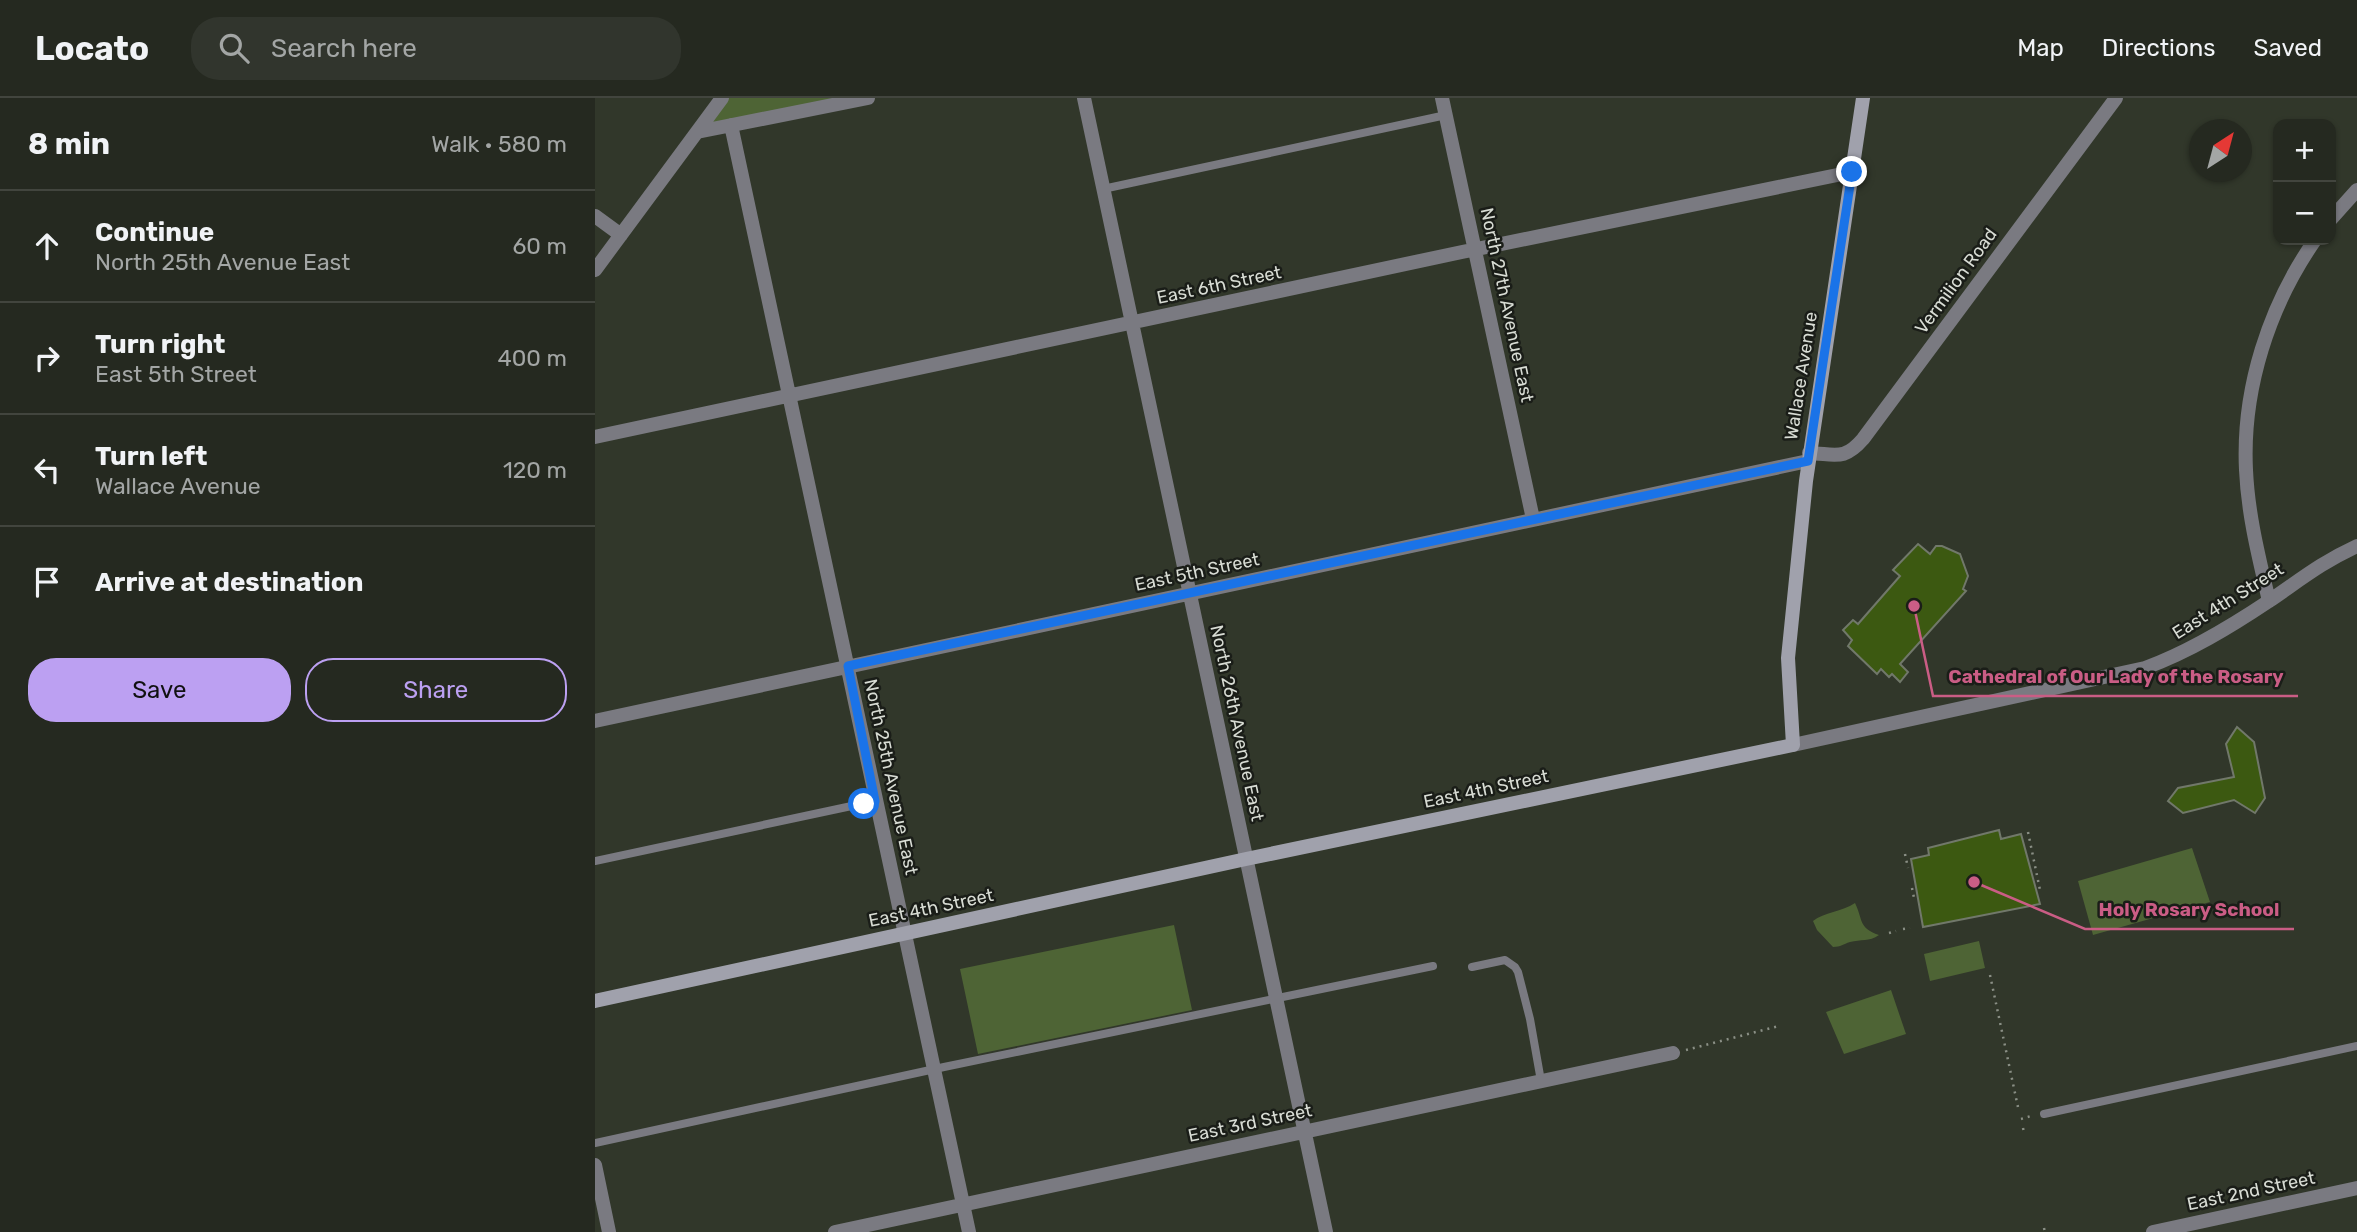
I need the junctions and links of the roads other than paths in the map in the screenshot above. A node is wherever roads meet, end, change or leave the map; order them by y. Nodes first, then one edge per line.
1 (722, 98) edge
2 (864, 98) edge
3 (1084, 98) edge
4 (1442, 98) edge
5 (1863, 98) edge
6 (2116, 98) edge
7 (1446, 115) junction
8 (731, 125) junction
9 (697, 132) junction
10 (1852, 172) junction
11 (1103, 189) junction
12 (2357, 190) edge
13 (2336, 213) edge
14 (595, 216) edge
15 (621, 235) junction
16 (2312, 245) edge
17 (1476, 249) junction
18 (595, 270) edge
19 (1132, 323) junction
20 (789, 396) junction
21 (595, 437) edge
22 (1809, 457) junction
23 (1533, 519) junction
24 (2357, 546) edge
25 (1189, 593) junction
26 (2269, 601) junction
27 (848, 666) junction
28 (595, 720) edge
29 (1793, 745) junction
30 (875, 801) junction
31 (1246, 859) junction
32 (595, 861) edge
33 (905, 933) junction
34 (1433, 966) dead end
35 (1472, 967) dead end
36 (1276, 997) junction
37 (595, 1001) edge
38 (2357, 1046) edge
39 (1673, 1053) road end
40 (933, 1069) junction
41 (1541, 1081) junction
42 (2044, 1114) dead end
43 (1304, 1131) junction
44 (595, 1143) edge
45 (595, 1165) edge
46 (2357, 1188) edge
47 (963, 1204) junction
48 (609, 1232) edge
49 (835, 1232) edge
50 (969, 1232) edge
51 (1326, 1232) edge
52 (2154, 1232) edge

1 - 9 street
2 - 8 street
3 - 11 street, North 26th Avenue East
4 - 7 street, North 27th Avenue East
5 - 10 main road, Wallace Avenue
6 - 22 street, Vermilion Road
7 - 11 lane
7 - 17 street, North 27th Avenue East
8 - 9 street
8 - 20 street, North 25th Avenue East
9 - 15 street
10 - 17 street, East 6th Street
10 - 22 main road, Wallace Avenue
11 - 19 street, North 26th Avenue East
12 - 13 street
14 - 15 street
15 - 18 street
16 - 26 street
17 - 19 street, East 6th Street
17 - 23 street, North 27th Avenue East
19 - 20 street, East 6th Street
19 - 25 street, North 26th Avenue East
20 - 21 street, East 6th Street
20 - 27 street, North 25th Avenue East
22 - 23 street, East 5th Street
22 - 29 main road, Wallace Avenue
23 - 25 street, East 5th Street
24 - 26 street, East 4th Street
25 - 27 street, East 5th Street
25 - 31 street, North 26th Avenue East
26 - 29 street, East 4th Street
27 - 28 street, East 5th Street
27 - 30 street, North 25th Avenue East
29 - 31 main road, East 4th Street
30 - 32 lane
30 - 33 street, North 25th Avenue East
31 - 33 main road, East 4th Street
31 - 36 street, North 26th Avenue East
33 - 37 main road, East 4th Street
33 - 40 street, North 25th Avenue East
34 - 36 lane
35 - 41 lane
36 - 40 lane
36 - 43 street, North 26th Avenue East
38 - 42 lane
39 - 41 street, East 3rd Street
40 - 44 lane
40 - 47 street, North 25th Avenue East
41 - 43 street, East 3rd Street
43 - 47 street, East 3rd Street
43 - 51 street, North 26th Avenue East
45 - 48 street
46 - 52 street, East 2nd Street
47 - 49 street, East 3rd Street
47 - 50 street, North 25th Avenue East

